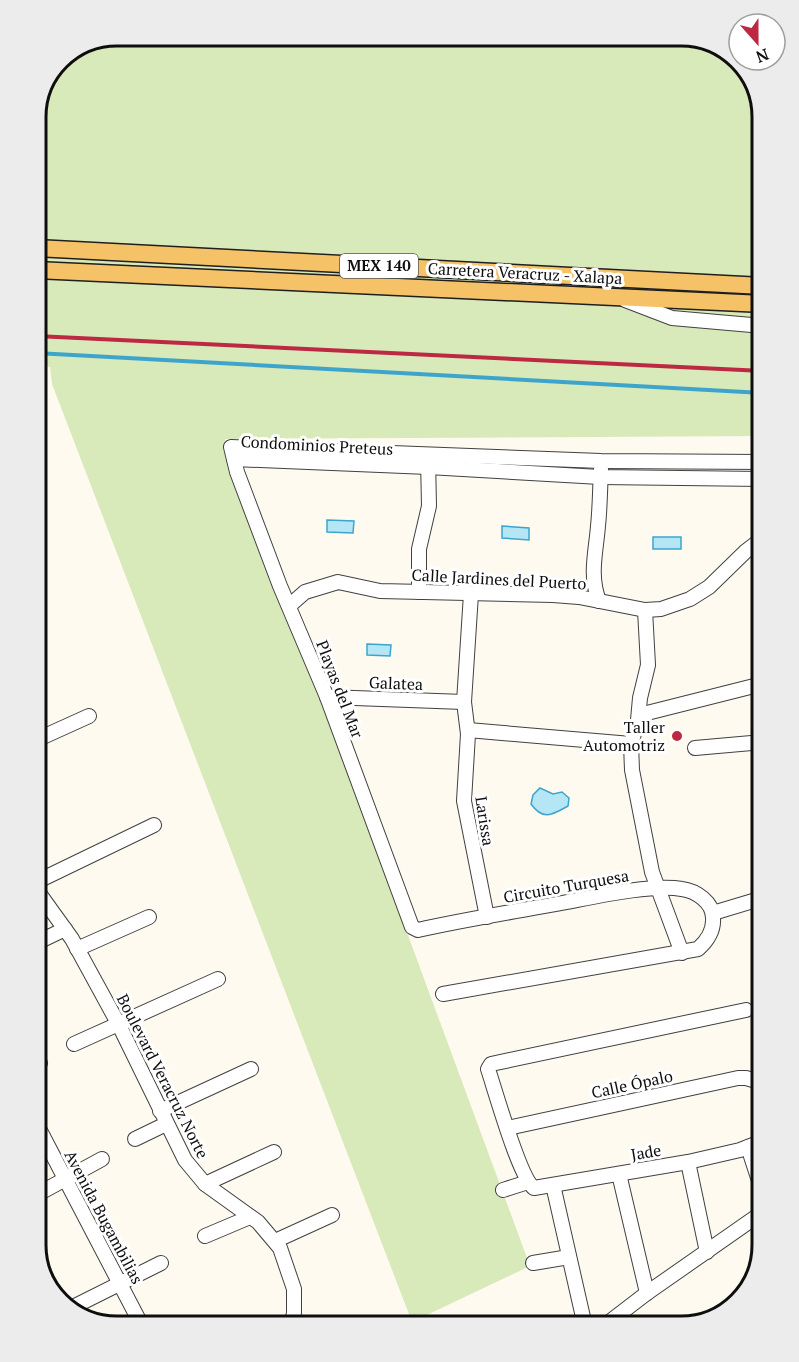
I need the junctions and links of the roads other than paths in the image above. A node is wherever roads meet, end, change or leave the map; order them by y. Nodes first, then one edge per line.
1 (47, 249) edge
2 (47, 271) edge
3 (752, 285) edge
4 (618, 297) junction
5 (752, 303) edge
6 (752, 325) edge
7 (234, 459) joint
8 (428, 460) junction
9 (602, 461) junction
10 (752, 462) edge
11 (600, 477) junction
12 (752, 479) edge
13 (752, 546) edge
14 (419, 592) junction
15 (471, 594) junction
16 (598, 601) junction
17 (289, 606) junction
18 (645, 610) junction
19 (752, 687) edge
20 (327, 697) junction
21 (464, 702) junction
22 (639, 715) junction
23 (89, 716) dead end
24 (468, 730) junction
25 (46, 735) edge
26 (752, 743) edge
27 (631, 744) junction
28 (695, 748) dead end
29 (154, 825) dead end
30 (46, 877) edge
31 (658, 889) junction
32 (752, 901) edge
33 (46, 903) edge
34 (713, 913) junction
35 (149, 917) dead end
36 (487, 917) junction
37 (65, 929) junction
38 (416, 930) joint
39 (46, 938) edge
40 (77, 949) junction
41 (682, 953) junction
42 (218, 979) dead end
43 (443, 994) dead end
44 (746, 1010) dead end
45 (119, 1025) junction
46 (74, 1044) dead end
47 (251, 1069) dead end
48 (752, 1080) edge
49 (160, 1111) junction
50 (166, 1124) junction
51 (507, 1128) junction
52 (135, 1139) dead end
53 (46, 1142) edge
54 (752, 1146) edge
55 (748, 1148) junction
56 (274, 1152) dead end
57 (102, 1159) dead end
58 (752, 1160) edge
59 (688, 1162) junction
60 (619, 1174) junction
61 (66, 1180) junction
62 (205, 1184) junction
63 (531, 1185) junction
64 (552, 1185) junction
65 (46, 1190) edge
66 (503, 1190) dead end
67 (332, 1215) dead end
68 (250, 1217) junction
69 (752, 1220) edge
70 (205, 1236) dead end
71 (275, 1241) junction
72 (707, 1252) junction
73 (569, 1257) junction
74 (161, 1263) dead end
75 (533, 1263) dead end
76 (119, 1283) junction
77 (647, 1293) junction
78 (78, 1304) edge
79 (136, 1315) edge
80 (293, 1315) edge
81 (583, 1316) edge
82 (617, 1316) edge

1 - 3 main road, Carretera Veracruz - Xalapa / MEX 140
2 - 4 main road, Carretera Veracruz - Xalapa / MEX 140
4 - 5 main road, Carretera Veracruz - Xalapa / MEX 140
4 - 6 street
7 - 8 street, Condominios Preteus
7 - 17 street, Playas del Mar
8 - 9 street, Condominios Preteus
8 - 11 street, Condominios Preteus
8 - 14 street
9 - 10 street, Condominios Preteus
9 - 11 street
11 - 12 street, Condominios Preteus
11 - 16 street
13 - 18 street, Calle Jardines del Puerto
14 - 15 street, Calle Jardines del Puerto
14 - 17 street, Calle Jardines del Puerto
15 - 16 street, Calle Jardines del Puerto
15 - 21 street, Larissa
16 - 18 street, Calle Jardines del Puerto
17 - 20 street, Playas del Mar
18 - 22 street
19 - 22 street
20 - 21 street, Galatea
20 - 38 street, Playas del Mar
21 - 24 street, Larissa
22 - 27 street
23 - 25 street
24 - 27 street
24 - 36 street, Larissa
26 - 28 street
27 - 31 street
29 - 30 street
31 - 34 street, Circuito Turquesa
31 - 36 street, Circuito Turquesa
31 - 41 street
32 - 34 street
33 - 37 street, Boulevard Veracruz Norte
34 - 41 street
35 - 40 street
36 - 38 street, Circuito Turquesa
37 - 39 street
37 - 40 street, Boulevard Veracruz Norte
40 - 45 street, Boulevard Veracruz Norte
41 - 43 street
42 - 45 street
44 - 51 street
45 - 46 street
45 - 49 street, Boulevard Veracruz Norte
47 - 49 street
48 - 51 street, Calle Ópalo
49 - 50 street, Boulevard Veracruz Norte
50 - 52 street
50 - 62 street, Boulevard Veracruz Norte
51 - 63 street
53 - 61 street, Avenida Bugambilias
54 - 55 street, Jade
55 - 58 street
55 - 59 street, Jade
56 - 62 street
57 - 61 street
59 - 60 street, Jade
59 - 72 street
60 - 64 street, Jade
60 - 77 street
61 - 65 street
61 - 76 street, Avenida Bugambilias
62 - 68 street, Boulevard Veracruz Norte
63 - 64 street, Jade
63 - 66 street, Jade
64 - 73 street
67 - 71 street
68 - 70 street
68 - 71 street, Boulevard Veracruz Norte
69 - 72 street
71 - 80 street, Boulevard Veracruz Norte
72 - 77 street
73 - 75 street
73 - 81 street
74 - 76 street
76 - 78 street
76 - 79 street, Avenida Bugambilias
77 - 82 street

